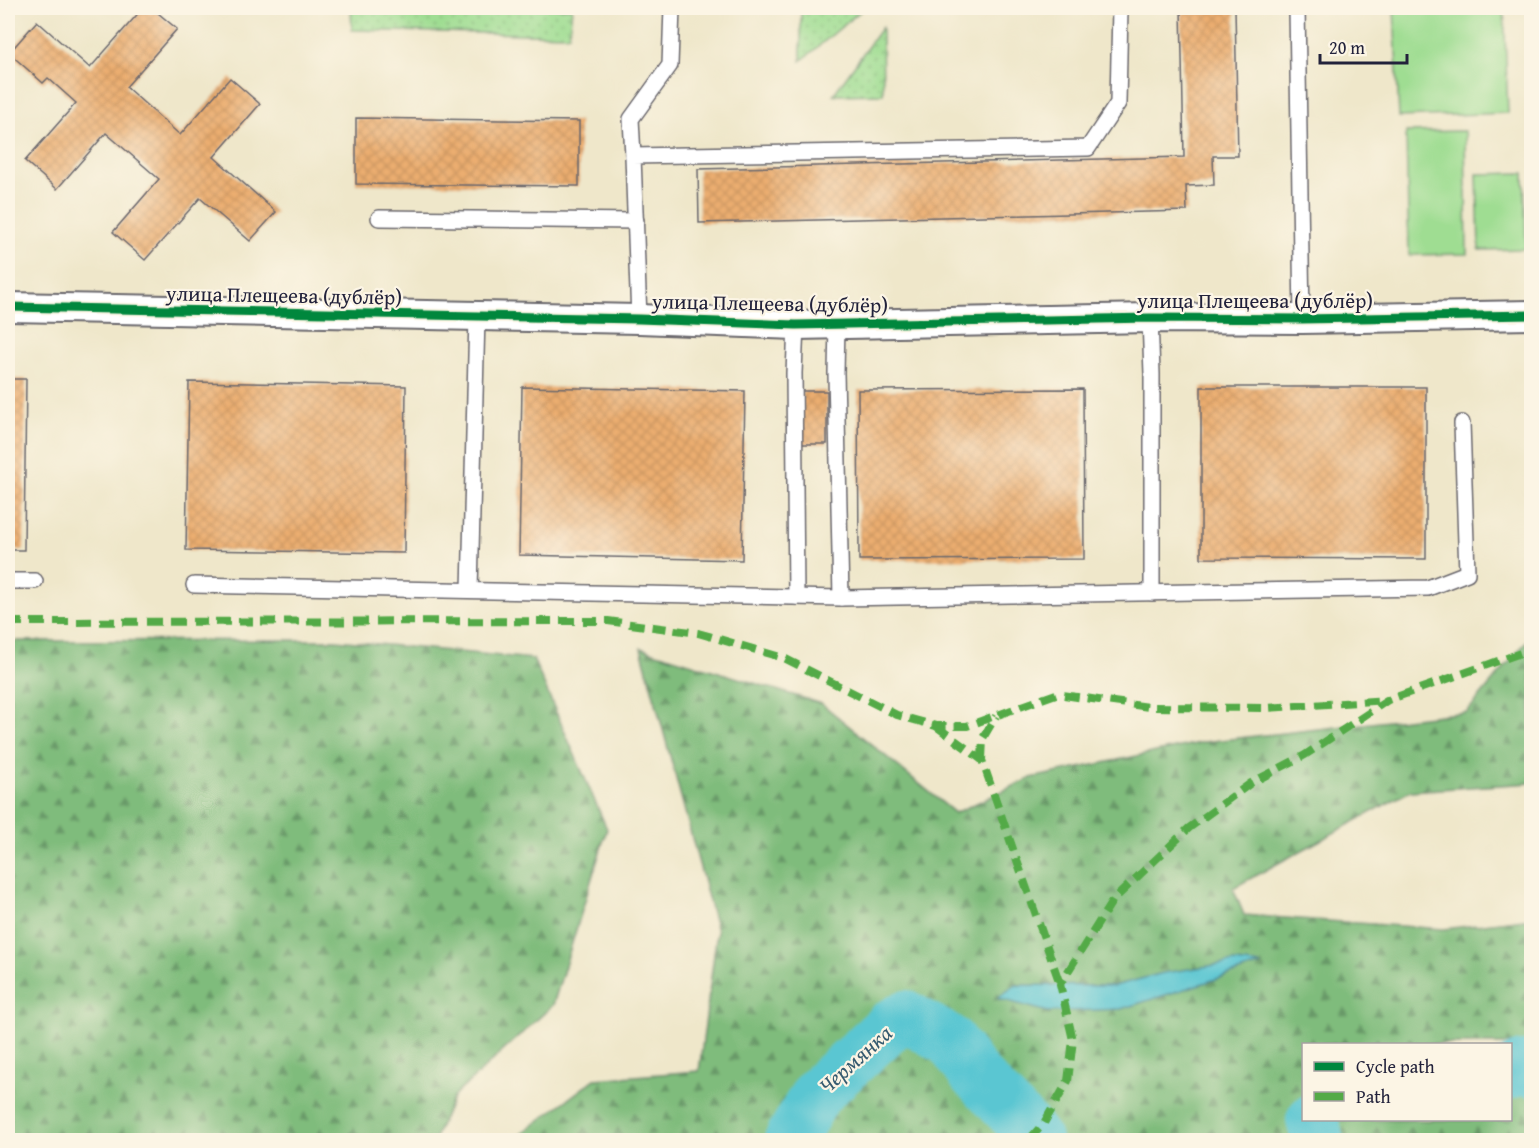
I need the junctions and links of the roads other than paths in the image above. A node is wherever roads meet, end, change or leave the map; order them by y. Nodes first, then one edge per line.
1 (672, 8) edge
2 (1120, 8) edge
3 (1297, 8) edge
4 (633, 156) junction
5 (379, 218) dead end
6 (636, 221) junction
7 (8, 307) edge
8 (1532, 315) edge
9 (477, 317) junction
10 (1150, 318) junction
11 (1302, 319) junction
12 (639, 320) junction
13 (837, 324) junction
14 (796, 325) junction
15 (1462, 423) dead end
16 (8, 581) edge
17 (35, 581) dead end
18 (194, 585) dead end
19 (470, 591) junction
20 (1152, 593) junction
21 (796, 597) junction
22 (841, 598) junction

1 - 4 lane
2 - 4 lane
3 - 11 lane
4 - 6 lane
5 - 6 lane
6 - 12 lane
7 - 9 street, улица Плещеева (дублёр)
8 - 11 street, улица Плещеева (дублёр)
9 - 12 street, улица Плещеева (дублёр)
9 - 19 lane
10 - 11 street, улица Плещеева (дублёр)
10 - 13 street, улица Плещеева (дублёр)
10 - 20 lane
12 - 14 street, улица Плещеева (дублёр)
13 - 14 street, улица Плещеева (дублёр)
13 - 22 lane
14 - 21 lane
15 - 20 lane
16 - 17 lane
18 - 19 lane
19 - 21 lane
20 - 22 lane
21 - 22 lane

